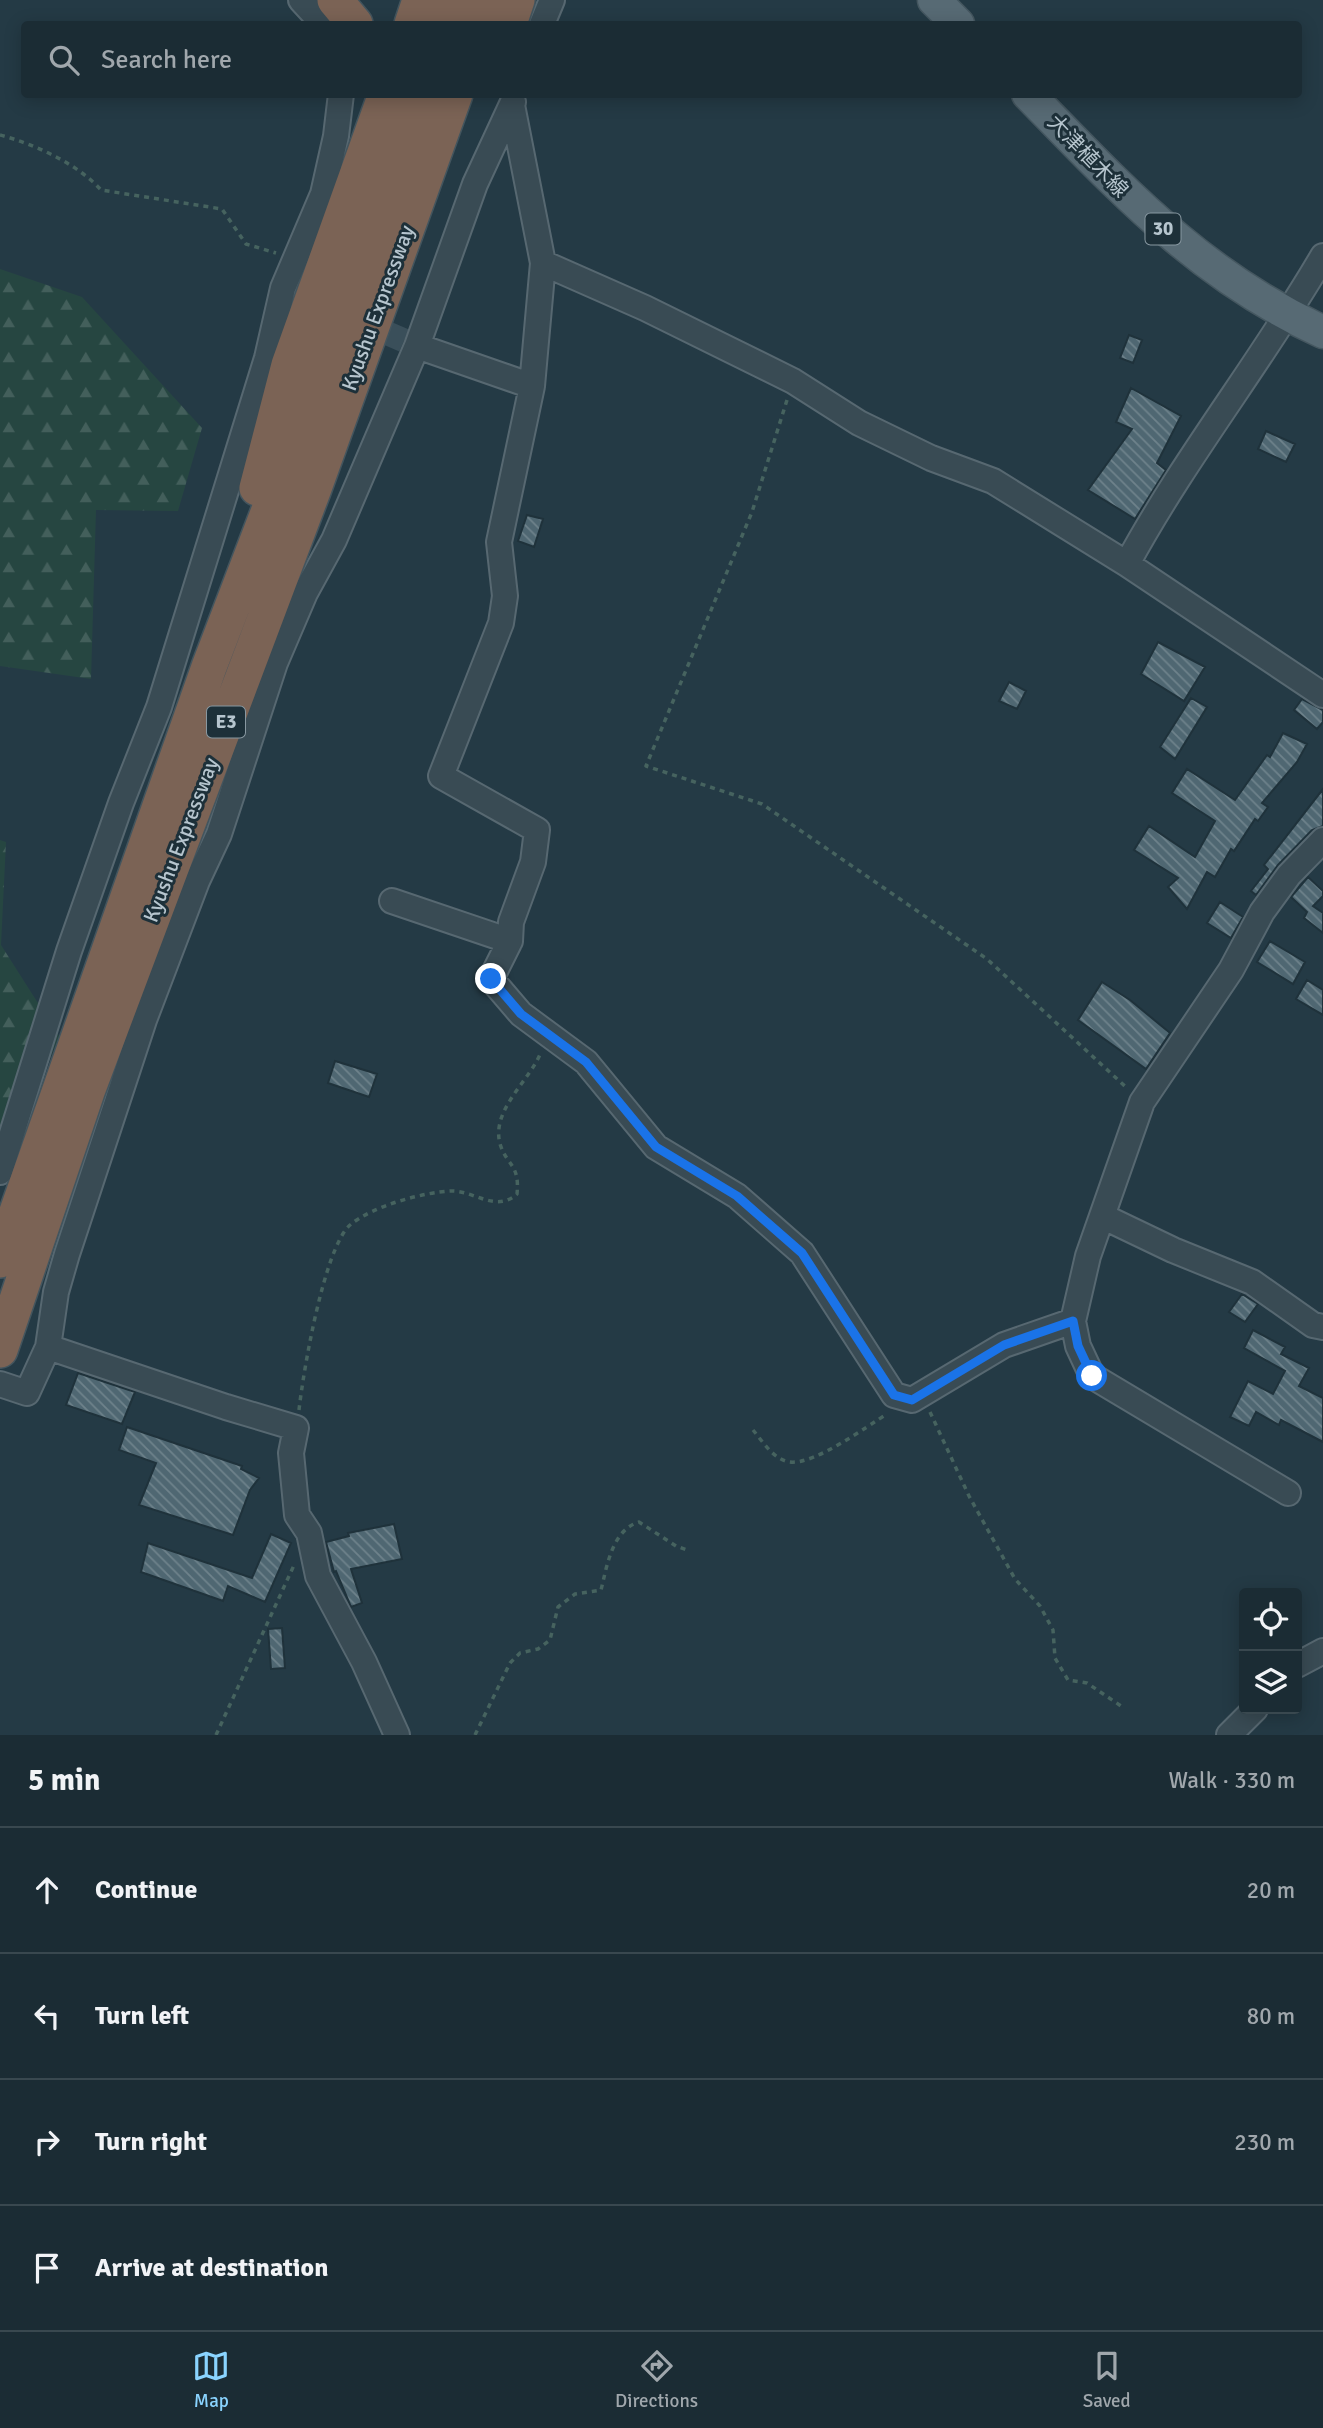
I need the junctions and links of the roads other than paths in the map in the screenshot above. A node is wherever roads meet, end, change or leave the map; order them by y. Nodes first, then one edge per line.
1 (301, 0) edge
2 (335, 0) edge
3 (420, 0) edge
4 (453, 0) edge
5 (487, 0) edge
6 (517, 0) edge
7 (552, 0) edge
8 (934, 0) edge
9 (320, 21) edge
10 (352, 21) edge
11 (413, 21) edge
12 (446, 21) edge
13 (481, 21) edge
14 (510, 21) edge
15 (543, 21) edge
16 (955, 21) edge
17 (341, 98) edge
18 (371, 98) edge
19 (385, 98) edge
20 (420, 98) edge
21 (454, 98) edge
22 (503, 98) edge
23 (1032, 98) edge
24 (340, 218) junction
25 (1323, 256) edge
26 (543, 263) junction
27 (1288, 316) junction
28 (1323, 332) edge
29 (417, 346) junction
30 (532, 386) junction
31 (313, 491) junction
32 (1128, 564) junction
33 (209, 667) junction
34 (1323, 695) edge
35 (1323, 839) edge
36 (392, 901) dead end
37 (510, 941) junction
38 (0, 1172) edge
39 (1102, 1216) junction
40 (0, 1260) edge
41 (1073, 1321) junction
42 (1323, 1327) edge
43 (47, 1347) junction
44 (0, 1350) edge
45 (0, 1384) edge
46 (1289, 1493) dead end
47 (1323, 1651) edge
48 (1302, 1662) edge
49 (1250, 1714) edge
50 (397, 1735) edge
51 (1228, 1735) edge

1 - 9 street
2 - 10 highway
3 - 11 highway
4 - 12 highway
5 - 13 highway
6 - 14 highway
7 - 15 street
8 - 16 main road
17 - 38 street
18 - 24 highway
19 - 24 highway
20 - 33 highway, Kyushu Expressway / E3
21 - 31 highway, Kyushu Expressway / E3
22 - 26 street
22 - 29 street
22 - 31 highway
23 - 27 main road, 大津植木線 / 30
24 - 33 highway
25 - 27 street
26 - 30 street
26 - 32 street
27 - 28 main road, 大津植木線 / 30
27 - 32 street
29 - 30 street
29 - 43 street
30 - 37 street
31 - 44 highway, Kyushu Expressway / E3
32 - 34 street
33 - 40 highway, Kyushu Expressway / E3
35 - 39 street
36 - 37 street
37 - 41 street
39 - 41 street
39 - 42 street
41 - 46 street
43 - 45 street
43 - 50 street
47 - 48 street
49 - 51 street

